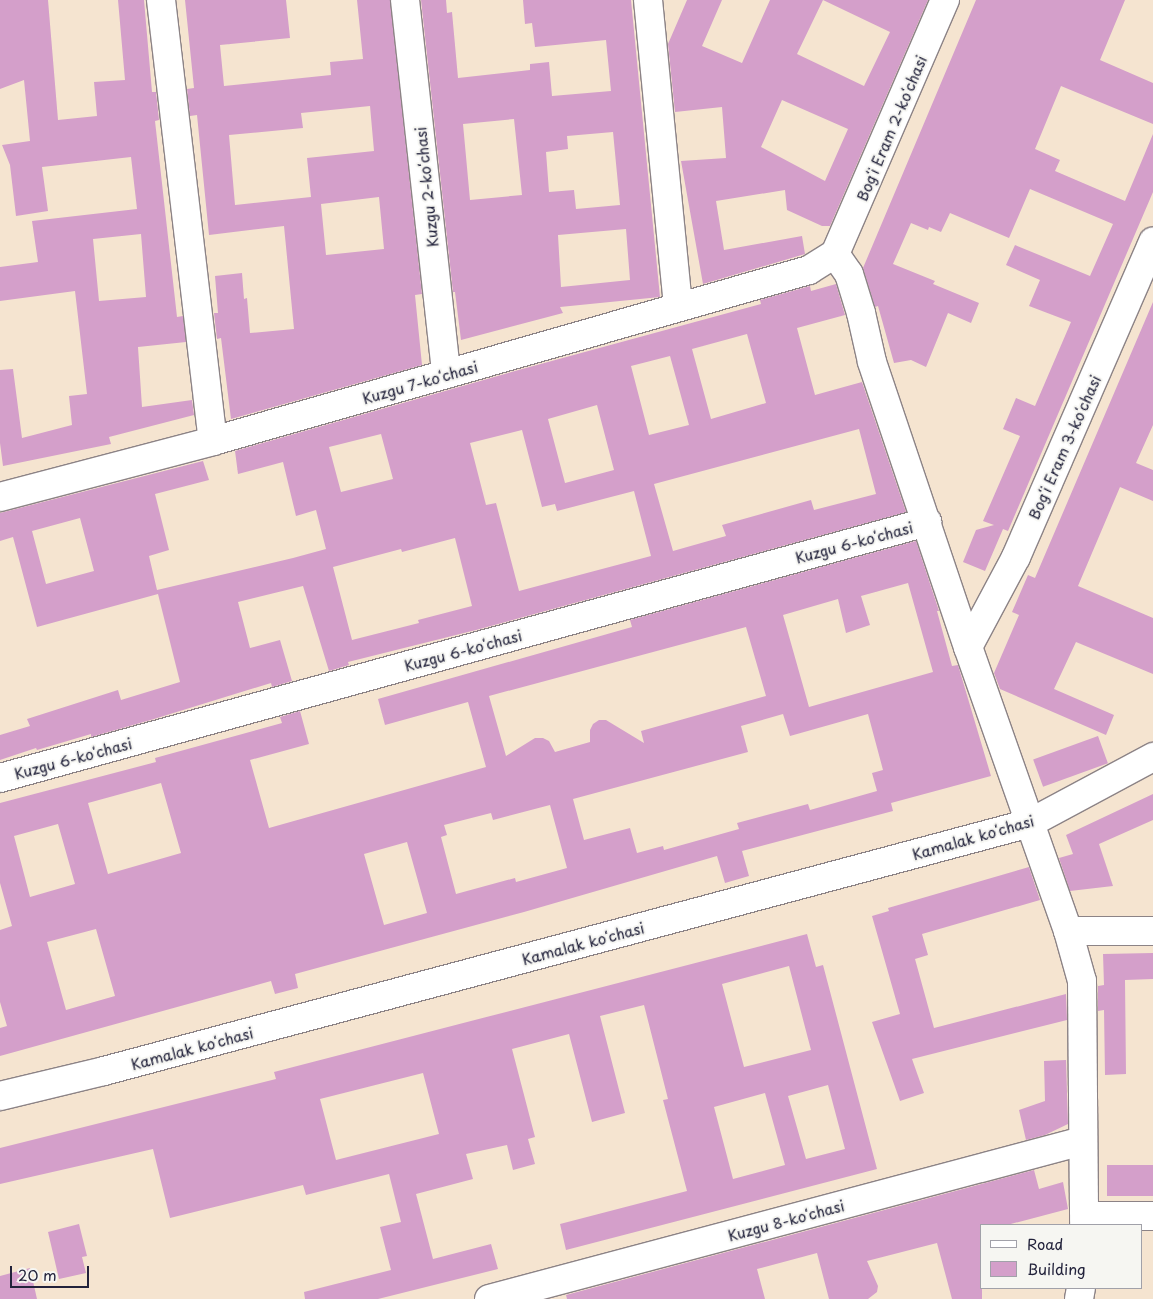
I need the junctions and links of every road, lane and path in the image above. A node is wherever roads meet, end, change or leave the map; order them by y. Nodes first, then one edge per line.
1 (161, 0) edge
2 (405, 0) edge
3 (648, 0) edge
4 (945, 0) edge
5 (1153, 242) edge
6 (835, 254) junction
7 (678, 306) junction
8 (446, 374) junction
9 (213, 441) junction
10 (0, 498) edge
11 (927, 522) junction
12 (968, 647) junction
13 (1153, 757) edge
14 (0, 778) edge
15 (1030, 823) junction
16 (1153, 930) edge
17 (1068, 931) junction
18 (0, 1096) edge
19 (1082, 1141) junction
20 (1153, 1216) edge
21 (1085, 1221) edge
22 (489, 1299) edge

1 - 9 street
2 - 8 street, Kuzgu 2-koʻchasi
3 - 7 street
4 - 6 street, Bogʻi Eram 2-koʻchasi
5 - 12 street, Bogʻi Eram 3-koʻchasi
6 - 7 street, Kuzgu 7-koʻchasi
6 - 11 street
7 - 8 street, Kuzgu 7-koʻchasi
8 - 9 street, Kuzgu 7-koʻchasi
9 - 10 street, Kuzgu 7-koʻchasi
11 - 12 street
11 - 14 street, Kuzgu 6-koʻchasi
12 - 15 street
13 - 15 street, Kamalak koʻchasi
15 - 17 street
15 - 18 street, Kamalak koʻchasi
16 - 17 street
17 - 19 street
19 - 21 street
19 - 22 street, Kuzgu 8-koʻchasi
20 - 21 street

